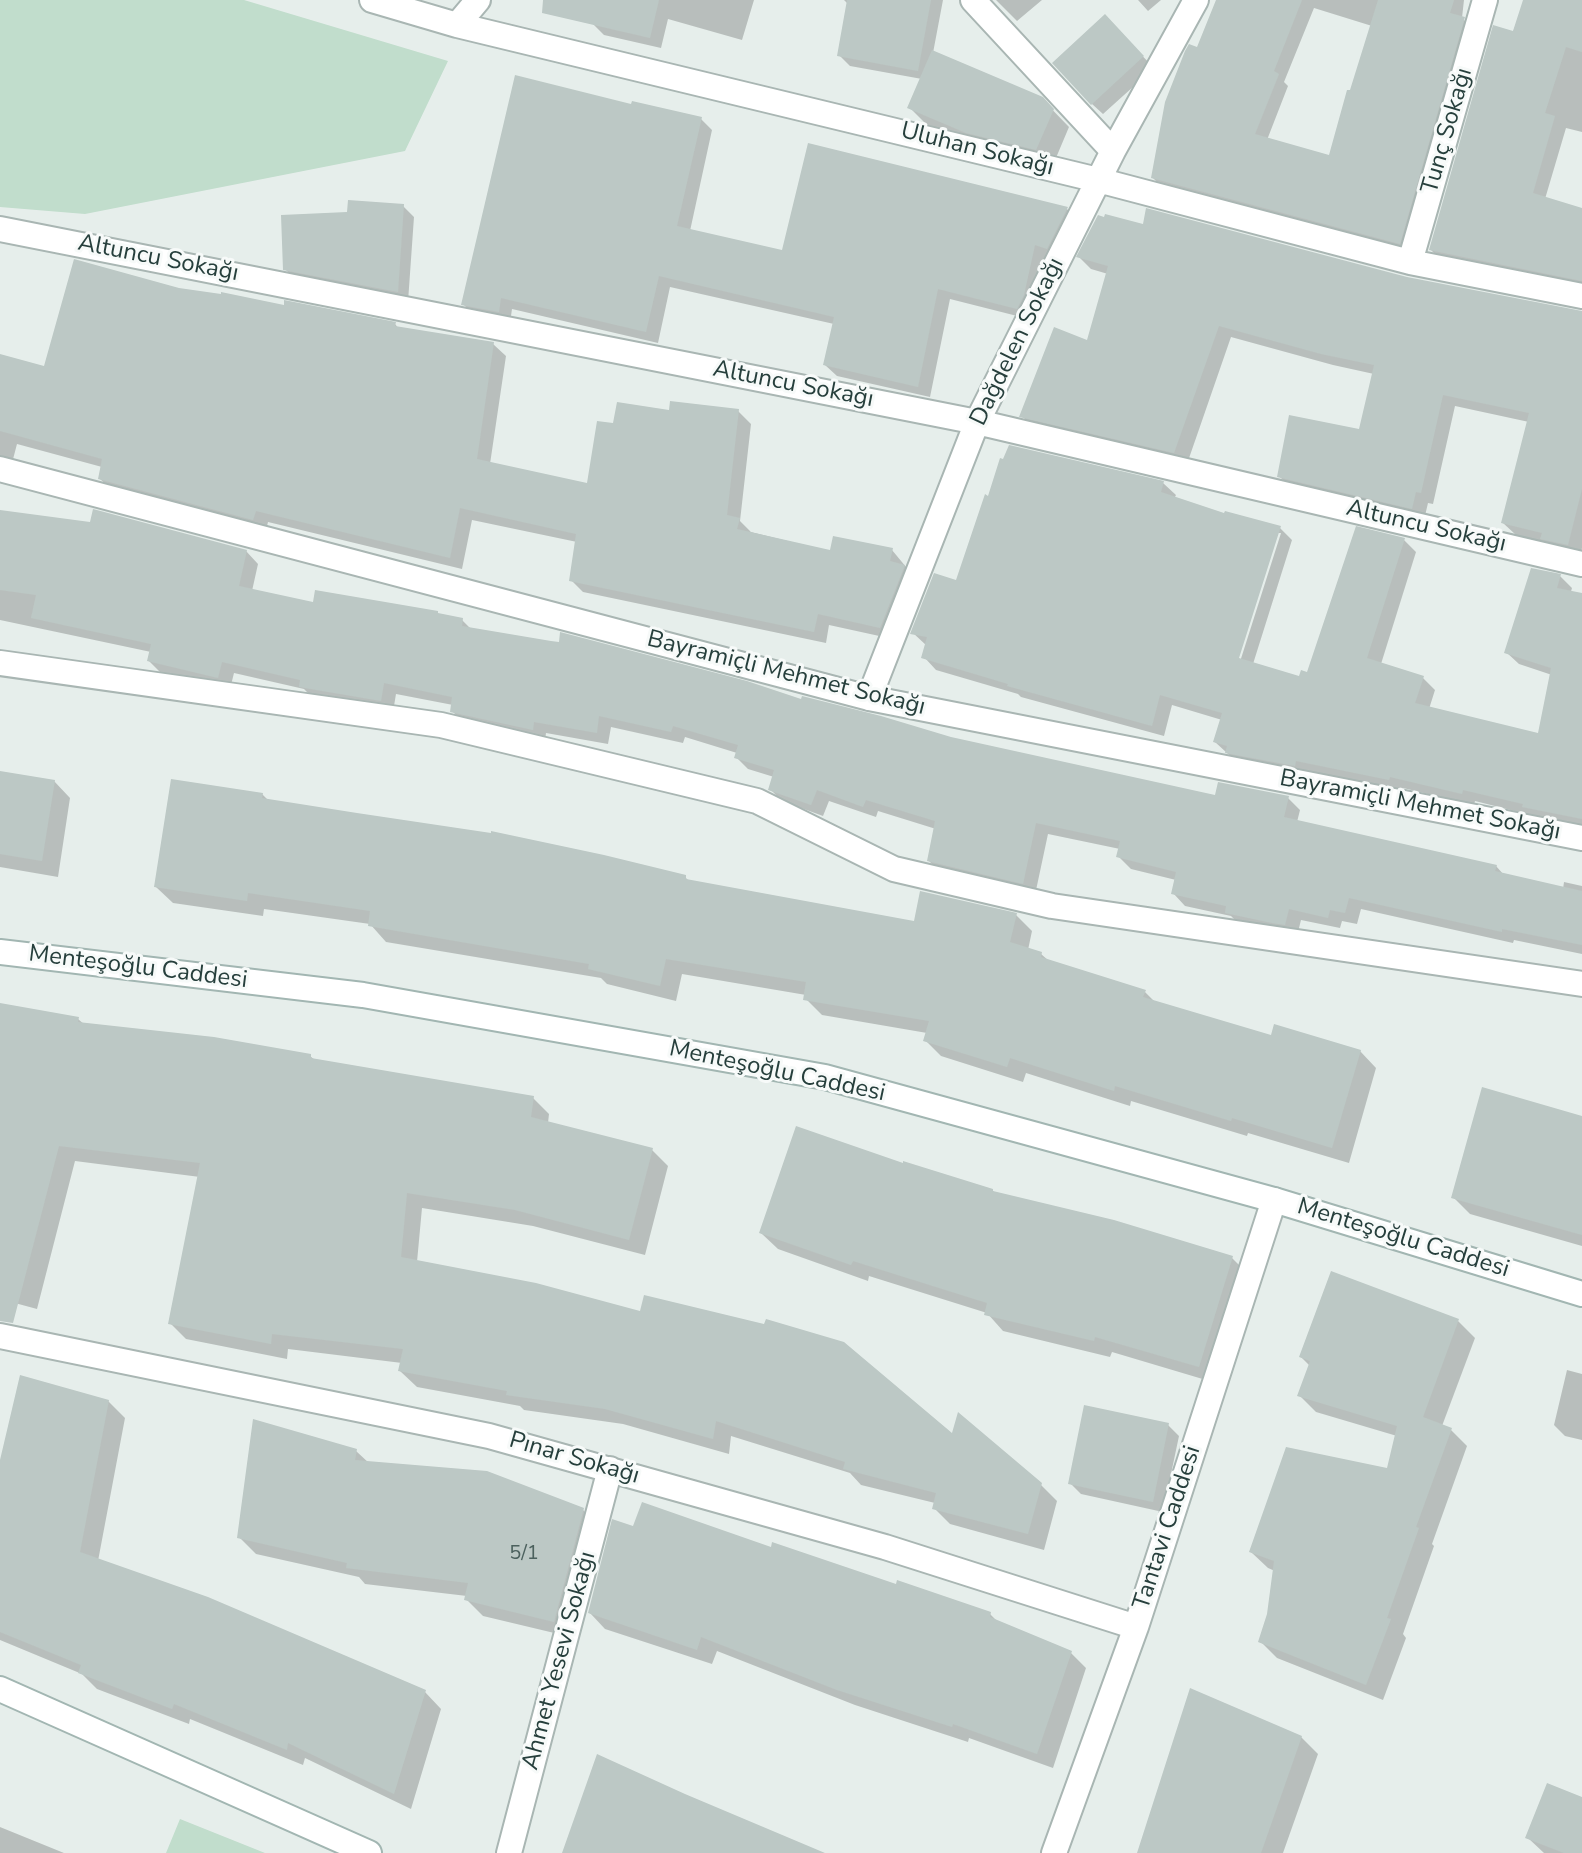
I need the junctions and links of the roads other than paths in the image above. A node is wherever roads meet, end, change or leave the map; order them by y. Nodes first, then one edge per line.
1 (372, 0) edge
2 (478, 0) edge
3 (973, 0) edge
4 (1196, 0) edge
5 (1485, 0) edge
6 (457, 25) junction
7 (1113, 151) junction
8 (1098, 180) junction
9 (3, 232) edge
10 (1410, 262) junction
11 (1582, 296) edge
12 (977, 422) junction
13 (0, 469) edge
14 (1582, 564) edge
15 (0, 663) edge
16 (869, 698) junction
17 (1582, 838) edge
18 (0, 952) edge
19 (1582, 984) edge
20 (1274, 1200) junction
21 (1582, 1294) edge
22 (0, 1336) edge
23 (610, 1469) junction
24 (1136, 1627) junction
25 (0, 1689) edge
26 (369, 1853) edge
27 (509, 1853) edge
28 (1054, 1853) edge

1 - 6 street, Uluhan Sokağı
2 - 6 street
3 - 7 street
4 - 7 street, Dağdelen Sokağı
5 - 10 street, Tunç Sokağı
6 - 8 street, Uluhan Sokağı
7 - 8 street, Dağdelen Sokağı
8 - 10 street, Uluhan Sokağı
8 - 12 street, Dağdelen Sokağı
9 - 12 street, Altuncu Sokağı
10 - 11 street, Uluhan Sokağı
12 - 14 street, Altuncu Sokağı
12 - 16 street, Dağdelen Sokağı
13 - 16 street, Bayramiçli Mehmet Sokağı
15 - 19 street
16 - 17 street, Bayramiçli Mehmet Sokağı
18 - 20 street, Menteşoğlu Caddesi
20 - 21 street, Menteşoğlu Caddesi
20 - 24 street, Tantavi Caddesi
22 - 23 street, Pınar Sokağı
23 - 24 street, Pınar Sokağı
23 - 27 street, Ahmet Yesevi Sokağı
24 - 28 street, Tantavi Caddesi
25 - 26 street

